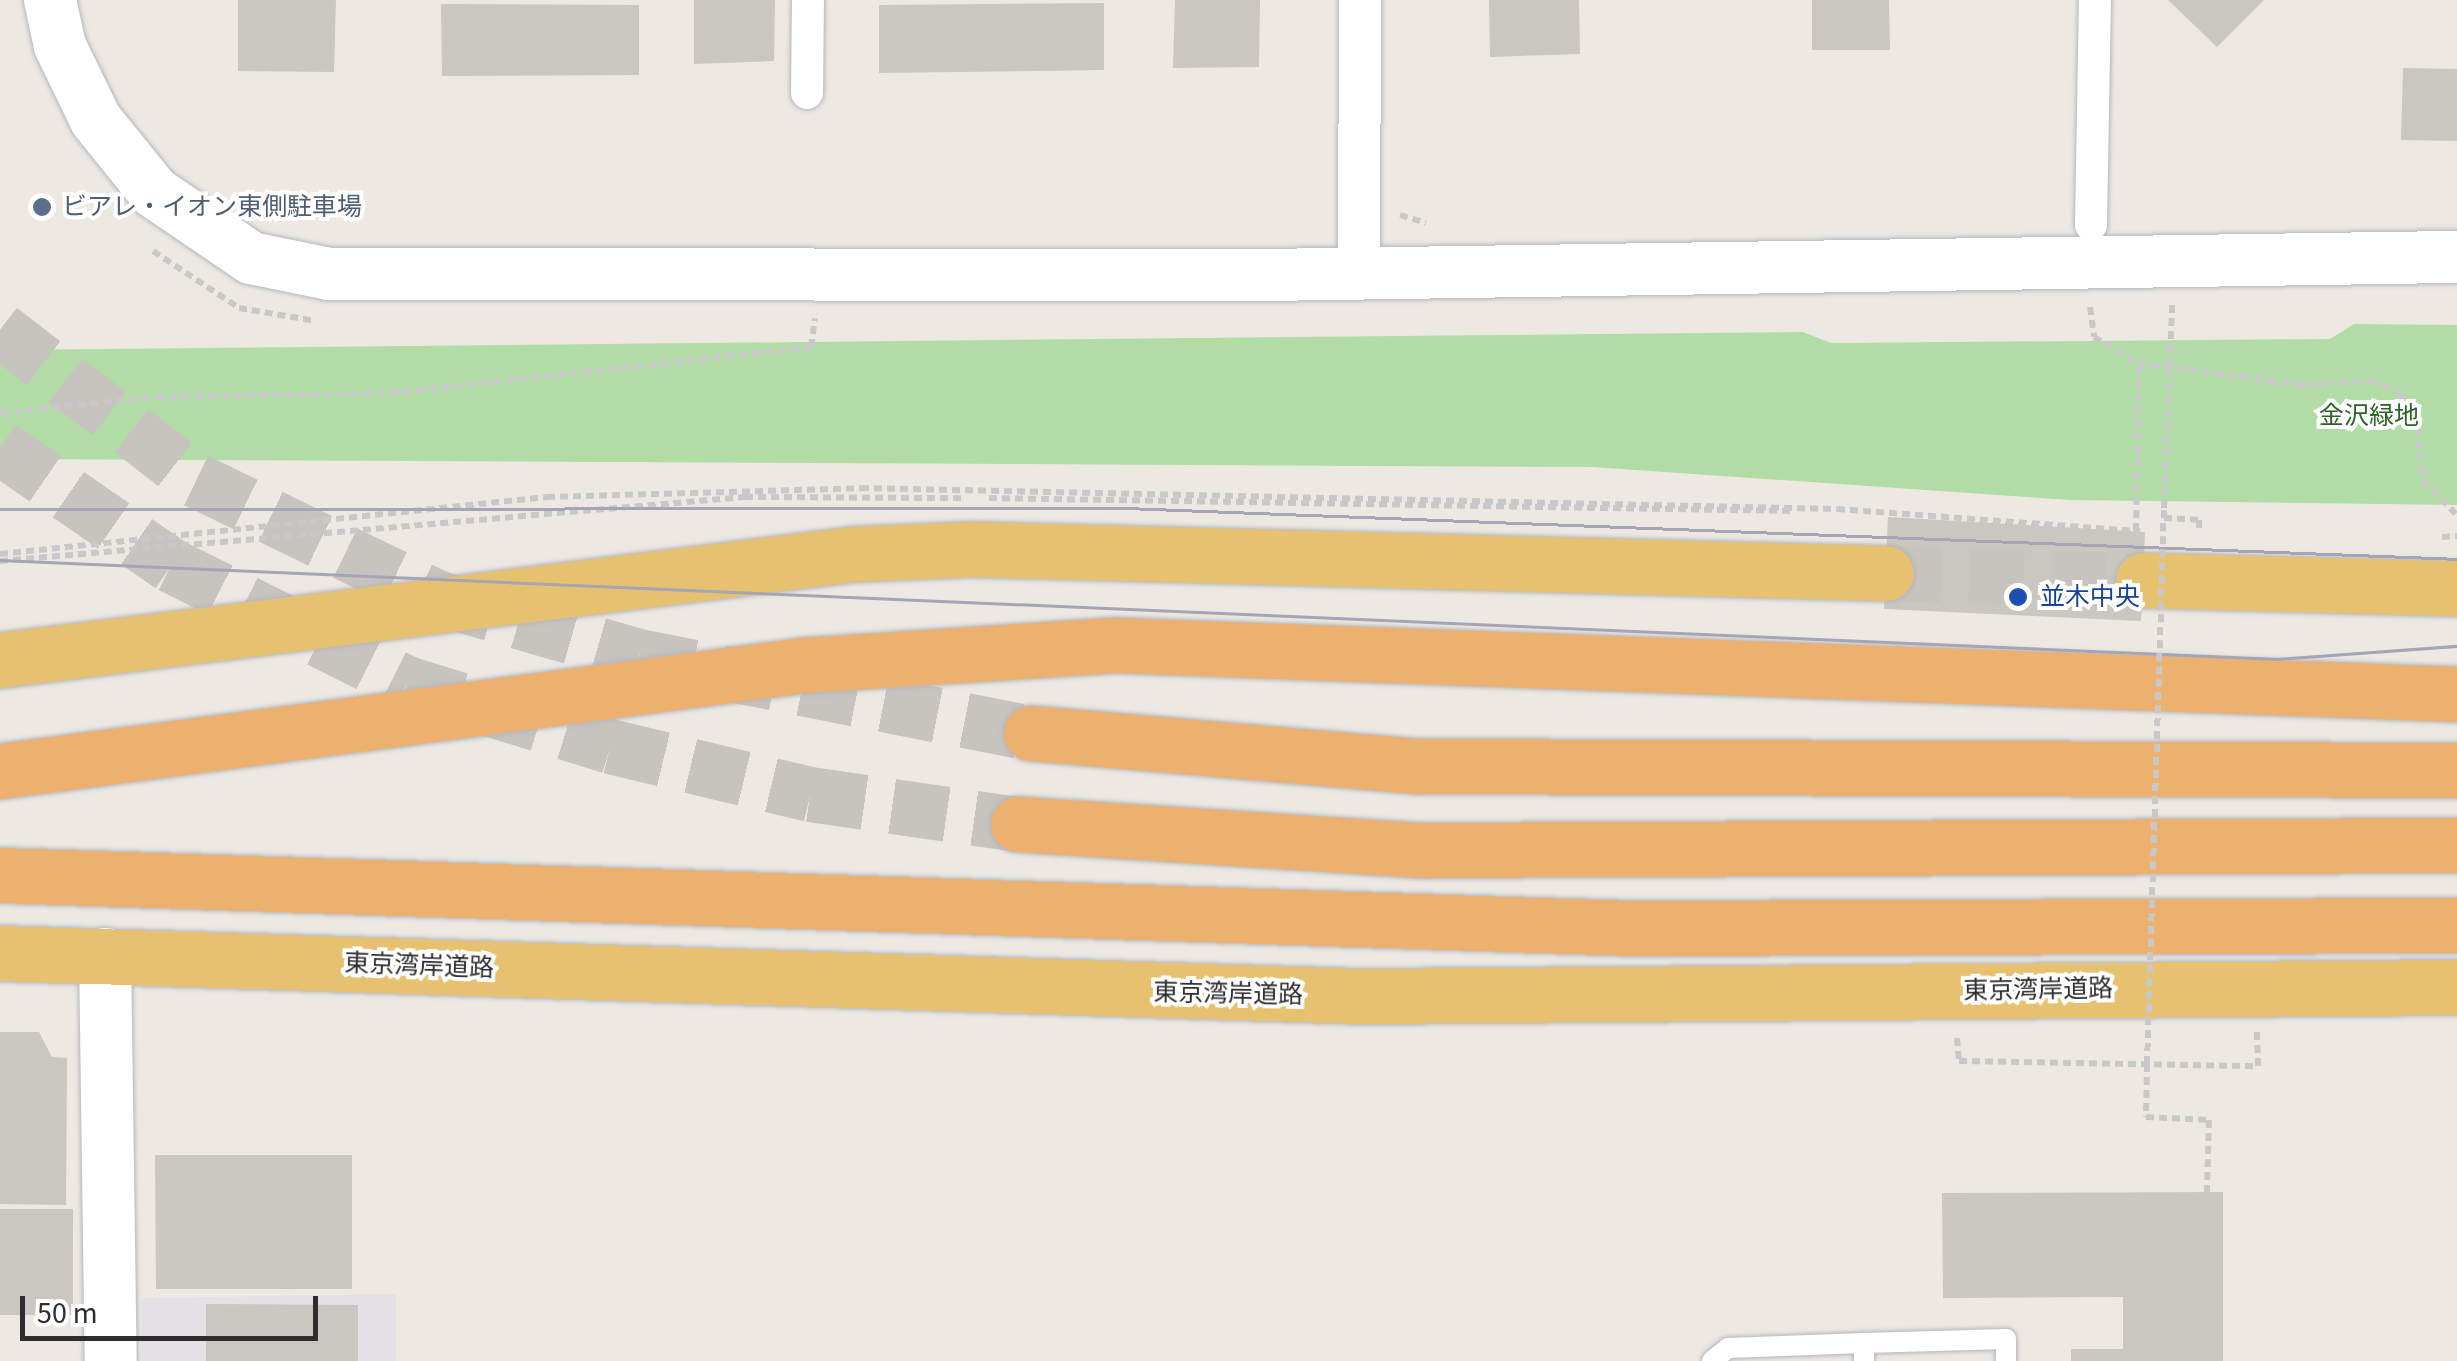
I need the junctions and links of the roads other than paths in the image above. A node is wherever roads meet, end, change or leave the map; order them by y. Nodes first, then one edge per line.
1 (50, 0) edge
2 (808, 0) edge
3 (1360, 0) edge
4 (2094, 0) edge
5 (807, 92) dead end
6 (2091, 225) dead end
7 (2457, 257) edge
8 (1359, 274) junction
9 (2140, 555) tunnel mouth
10 (1886, 573) tunnel mouth
11 (2457, 588) edge
12 (0, 660) edge
13 (2457, 694) edge
14 (1031, 733) tunnel mouth
15 (2457, 770) edge
16 (0, 771) edge
17 (1018, 824) tunnel mouth
18 (2457, 846) edge
19 (0, 875) edge
20 (2457, 925) edge
21 (0, 952) edge
22 (105, 954) junction
23 (2457, 987) edge
24 (1864, 1352) edge
25 (110, 1361) edge
26 (1712, 1361) edge
27 (2006, 1361) edge

1 - 8 street
2 - 5 street
3 - 8 street
4 - 6 street
7 - 8 street
9 - 11 highway
10 - 12 highway
13 - 16 highway
14 - 15 highway
17 - 18 highway
19 - 20 highway
21 - 22 highway, 東京湾岸道路
22 - 23 highway, 東京湾岸道路
22 - 25 street
24 - 26 lane
24 - 27 lane

